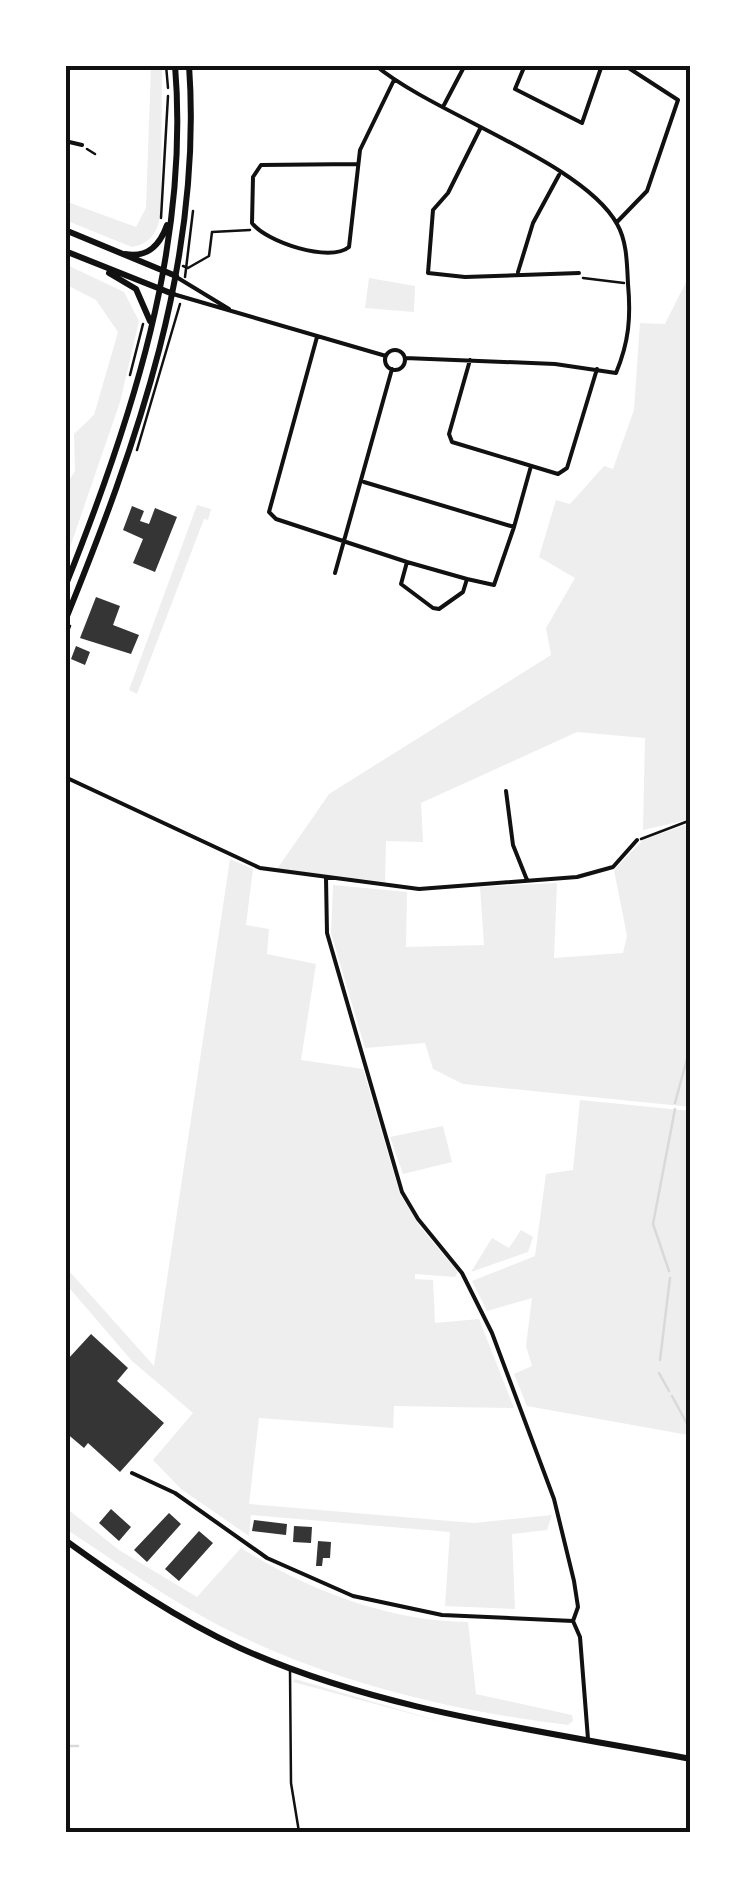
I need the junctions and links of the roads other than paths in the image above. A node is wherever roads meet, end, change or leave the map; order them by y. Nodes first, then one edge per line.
1 (176, 65) edge
2 (189, 65) edge
3 (375, 65) edge
4 (464, 65) edge
5 (525, 65) edge
6 (602, 65) edge
7 (624, 65) edge
8 (394, 80) junction
9 (443, 108) junction
10 (480, 128) junction
11 (65, 141) edge
12 (82, 145) road end
13 (357, 164) junction
14 (559, 174) junction
15 (172, 210) junction
16 (616, 222) junction
17 (65, 230) edge
18 (65, 251) edge
19 (113, 252) junction
20 (80, 257) junction
21 (164, 272) junction
22 (518, 272) junction
23 (579, 274) road end
24 (176, 276) junction
25 (160, 288) junction
26 (172, 294) junction
27 (233, 312) junction
28 (151, 327) junction
29 (317, 336) junction
30 (386, 356) junction
31 (405, 358) junction
32 (470, 360) junction
33 (597, 369) junction
34 (392, 370) junction
35 (532, 466) junction
36 (364, 482) junction
37 (514, 527) junction
38 (346, 541) junction
39 (407, 562) junction
40 (335, 573) dead end
41 (467, 579) junction
42 (65, 587) edge
43 (65, 620) edge
44 (65, 777) edge
45 (506, 791) dead end
46 (638, 840) road end
47 (326, 878) junction
48 (528, 880) junction
49 (132, 1473) dead end
50 (65, 1540) edge
51 (574, 1621) junction
52 (290, 1668) junction
53 (588, 1741) junction
54 (691, 1760) edge
55 (299, 1832) edge

1 - 15 main road
2 - 24 main road
3 - 8 street
4 - 9 street
5 - 6 street
7 - 16 street
8 - 9 street
8 - 13 street
9 - 10 street
10 - 14 street
10 - 22 street
11 - 12 street
13 - 13 street
14 - 16 street
14 - 22 street
15 - 19 main road
15 - 21 main road
16 - 33 street
17 - 19 main road
18 - 20 main road
19 - 21 main road
20 - 25 main road
20 - 28 main road
21 - 24 main road
21 - 25 main road
22 - 23 street
24 - 26 main road
24 - 27 street
25 - 26 main road
25 - 28 main road
26 - 27 street
26 - 43 main road
27 - 29 street
28 - 42 main road
29 - 30 street
29 - 38 street
30 - 31 street
30 - 34 street
31 - 32 street
31 - 34 street
32 - 33 street
32 - 35 street
33 - 35 street
34 - 36 street
35 - 37 street
36 - 37 street
36 - 38 street
37 - 41 street
38 - 39 street
38 - 40 street
39 - 41 street
39 - 41 street
44 - 47 street
45 - 48 street
46 - 48 street
47 - 48 street
47 - 51 street
49 - 51 street
50 - 52 main road
51 - 53 street
52 - 53 main road
52 - 55 lane
53 - 54 main road

